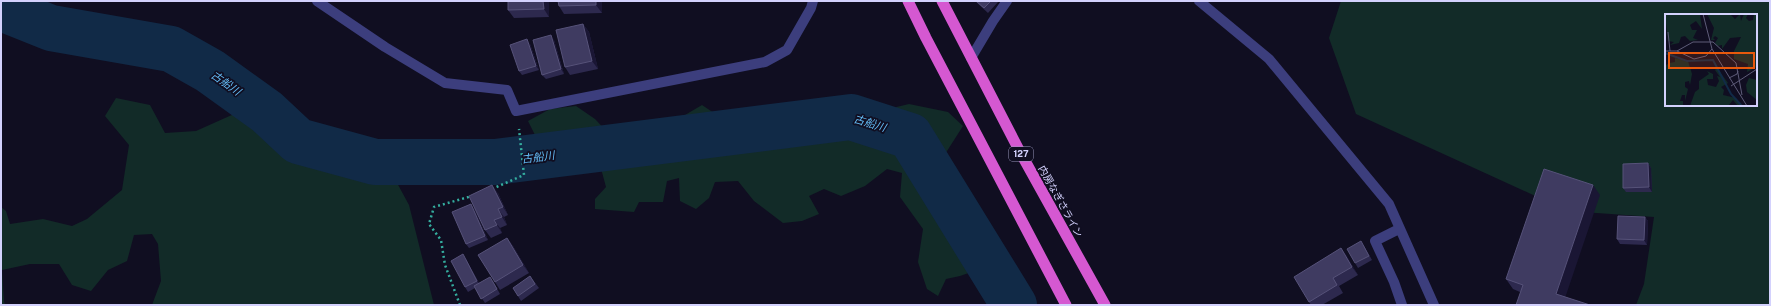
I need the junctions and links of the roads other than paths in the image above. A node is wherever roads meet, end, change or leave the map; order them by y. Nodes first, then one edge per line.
1 (317, 1) edge
2 (813, 1) edge
3 (908, 1) edge
4 (942, 1) edge
5 (1007, 1) edge
6 (1199, 1) edge
7 (971, 58) junction
8 (1400, 228) junction
9 (1066, 305) edge
10 (1105, 305) edge
11 (1402, 305) edge
12 (1434, 305) edge

1 - 2 street
3 - 9 highway
4 - 7 highway, 内房なぎさライン / 127
5 - 7 street
6 - 8 street
7 - 10 highway, 内房なぎさライン / 127
8 - 11 street
8 - 12 street

